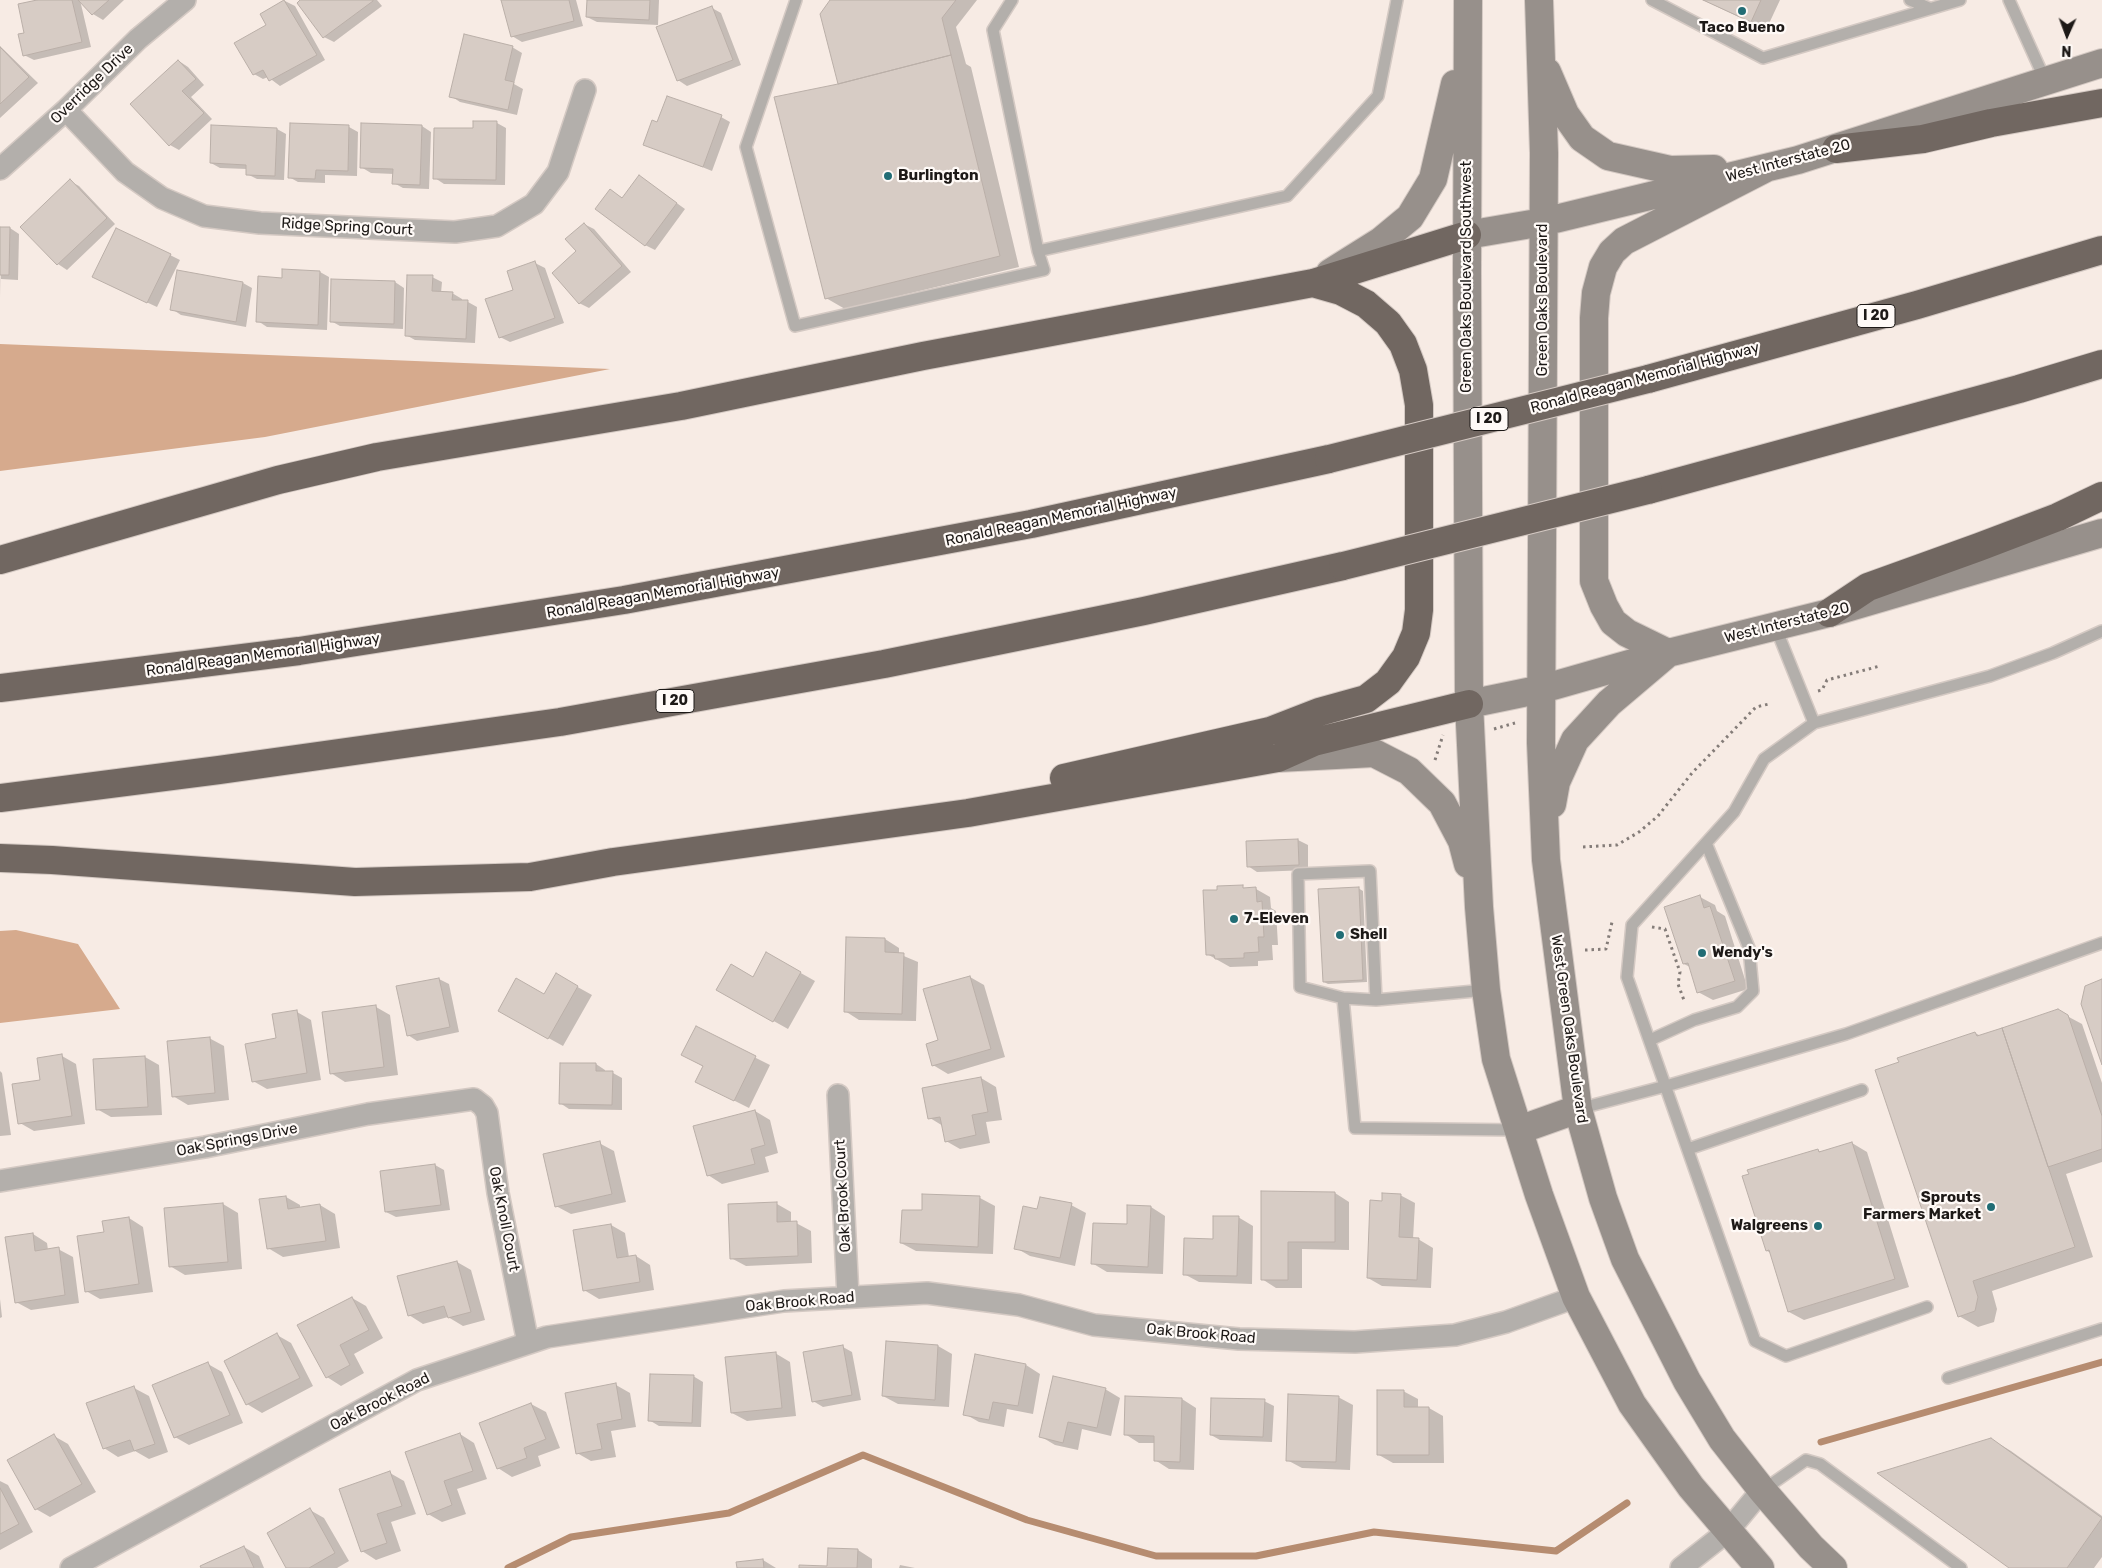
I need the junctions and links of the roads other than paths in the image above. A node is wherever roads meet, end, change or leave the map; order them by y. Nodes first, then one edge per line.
1 (185, 0) edge
2 (796, 0) edge
3 (1012, 0) edge
4 (1397, 0) edge
5 (1539, 0) edge
6 (1652, 0) edge
7 (1910, 0) edge
8 (1960, 0) edge
9 (2009, 0) edge
10 (1929, 8) junction
11 (1467, 10) edge
12 (1540, 27) junction
13 (2102, 63) edge
14 (2046, 82) junction
15 (585, 90) dead end
16 (2102, 103) edge
17 (66, 110) junction
18 (1836, 149) junction
19 (1766, 168) junction
20 (0, 169) edge
21 (1544, 222) junction
22 (1467, 235) junction
23 (2102, 250) edge
24 (1038, 251) junction
25 (1313, 283) junction
26 (2102, 364) edge
27 (2102, 496) edge
28 (2102, 533) edge
29 (0, 560) edge
30 (1829, 613) junction
31 (1775, 626) junction
32 (2102, 631) edge
33 (1668, 653) junction
34 (0, 688) edge
35 (1542, 689) junction
36 (1469, 704) junction
37 (1814, 724) junction
38 (1278, 758) junction
39 (0, 798) edge
40 (968, 813) junction
41 (1706, 843) junction
42 (0, 858) edge
43 (1546, 860) junction
44 (1479, 907) junction
45 (2102, 943) edge
46 (1486, 990) junction
47 (1343, 998) junction
48 (1376, 1000) junction
49 (1650, 1040) junction
50 (1666, 1086) junction
51 (1862, 1090) dead end
52 (838, 1095) dead end
53 (474, 1099) joint
54 (1578, 1109) junction
55 (1519, 1130) junction
56 (1688, 1149) junction
57 (0, 1181) edge
58 (848, 1297) junction
59 (1576, 1297) junction
60 (1927, 1307) dead end
61 (2102, 1329) edge
62 (528, 1343) junction
63 (1948, 1378) dead end
64 (1762, 1490) junction
65 (1728, 1531) junction
66 (70, 1568) edge
67 (1681, 1568) edge
68 (1760, 1568) edge
69 (1833, 1568) edge
70 (1961, 1568) edge

1 - 17 street, Overridge Drive
2 - 24 lane
3 - 24 lane
4 - 24 lane
5 - 12 main road, Green Oaks Boulevard
6 - 10 lane
7 - 10 lane
8 - 10 lane
9 - 14 lane
11 - 22 main road, Green Oaks Boulevard Southwest
11 - 25 main road
12 - 19 main road
12 - 21 main road, Green Oaks Boulevard
13 - 14 main road, West Interstate 20
14 - 18 main road, West Interstate 20
15 - 17 street, Ridge Spring Court
16 - 18 highway
17 - 20 street, Overridge Drive
18 - 19 main road, West Interstate 20
19 - 21 main road, West Interstate 20
19 - 33 main road
21 - 22 main road, West Interstate 20
21 - 35 main road, Green Oaks Boulevard
22 - 25 highway
22 - 36 main road, Green Oaks Boulevard Southwest
23 - 34 highway, Ronald Reagan Memorial Highway / I 20, bridge
25 - 29 highway
25 - 40 highway
26 - 39 highway, I 20, bridge
27 - 30 highway
28 - 30 main road, West Interstate 20
30 - 31 main road, West Interstate 20
31 - 33 main road, West Interstate 20
31 - 37 lane
32 - 37 lane
33 - 35 main road, West Interstate 20
33 - 43 main road
35 - 36 main road, West Interstate 20
35 - 43 main road, West Green Oaks Boulevard
36 - 38 highway
36 - 44 main road
37 - 41 lane
38 - 40 highway
38 - 44 main road
40 - 42 highway
41 - 49 lane
41 - 49 lane
43 - 54 main road, West Green Oaks Boulevard
44 - 46 main road
45 - 50 lane
46 - 48 lane
46 - 55 main road
47 - 48 lane
47 - 48 lane
47 - 55 lane
49 - 50 lane
50 - 54 lane
50 - 56 lane
51 - 56 lane
52 - 58 street, Oak Brook Court
53 - 57 street, Oak Springs Drive
53 - 62 street, Oak Knoll Court
54 - 55 main road
54 - 64 main road, West Green Oaks Boulevard
55 - 59 main road
56 - 60 lane
58 - 59 street, Oak Brook Road
58 - 62 street, Oak Brook Road
59 - 65 main road
61 - 63 lane
62 - 66 street, Oak Brook Road
64 - 65 street
64 - 69 main road, West Green Oaks Boulevard
64 - 70 lane
65 - 67 street
65 - 68 main road

